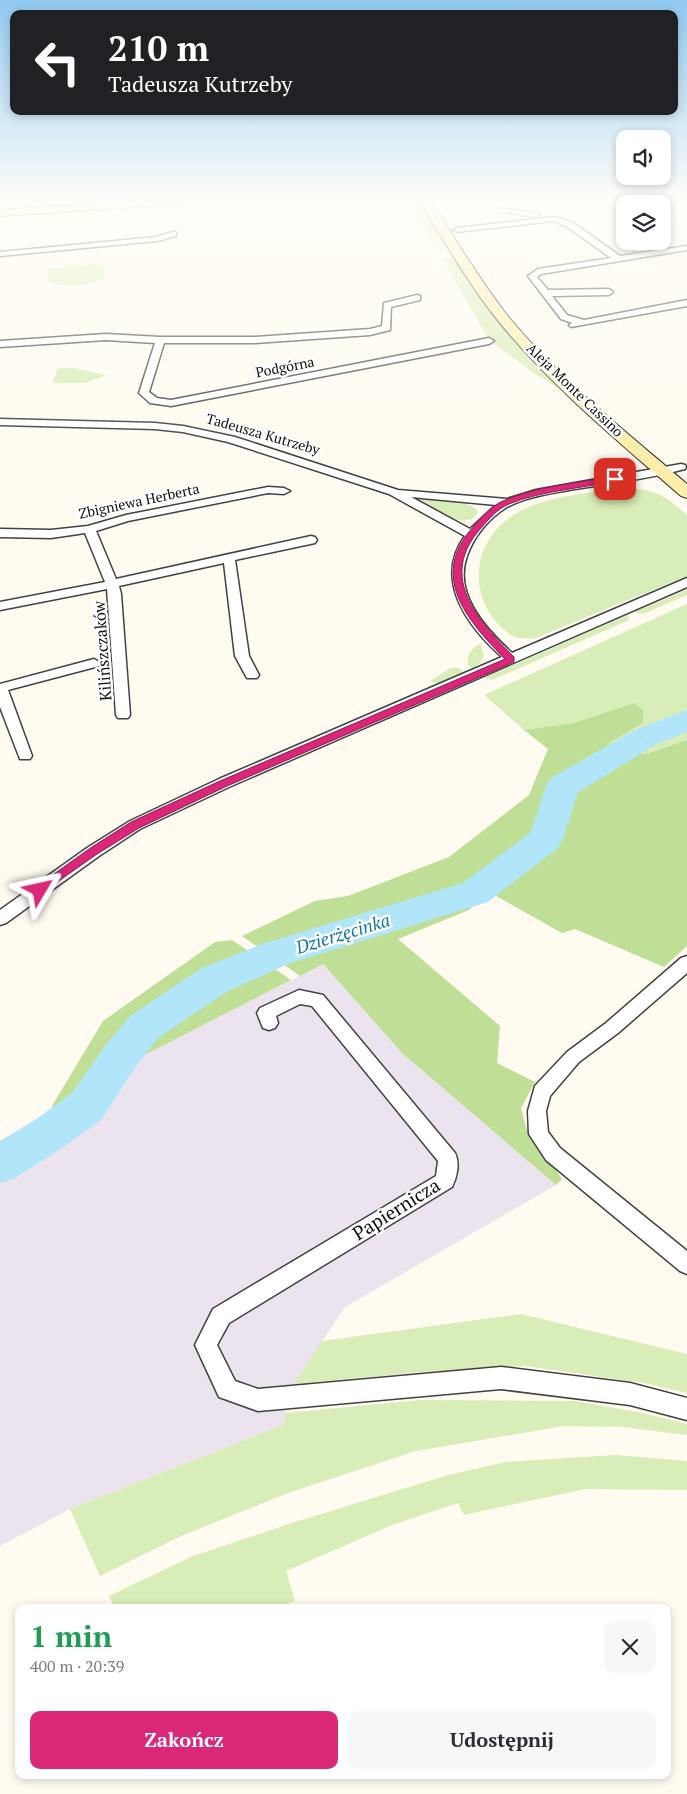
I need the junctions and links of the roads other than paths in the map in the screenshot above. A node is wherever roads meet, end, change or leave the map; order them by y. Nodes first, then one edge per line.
1 (479, 285) edge
2 (493, 285) edge
3 (538, 285) edge
4 (609, 292) dead end
5 (544, 293) junction
6 (417, 298) dead end
7 (685, 304) edge
8 (160, 340) junction
9 (490, 341) dead end
10 (0, 344) edge
11 (573, 373) dead end
12 (0, 422) edge
13 (664, 462) junction
14 (684, 470) edge
15 (284, 491) dead end
16 (393, 492) junction
17 (687, 493) edge
18 (506, 502) junction
19 (89, 528) junction
20 (0, 533) edge
21 (471, 534) junction
22 (311, 540) dead end
23 (228, 558) junction
24 (687, 582) edge
25 (112, 584) junction
26 (0, 606) edge
27 (511, 660) junction
28 (94, 663) dead end
29 (252, 675) dead end
30 (0, 688) edge
31 (123, 715) dead end
32 (25, 756) dead end
33 (0, 919) edge
34 (687, 963) edge
35 (269, 1023) dead end
36 (687, 1264) edge
37 (258, 1400) joint
38 (687, 1409) edge

1 - 13 street, Aleja Monte Cassino
2 - 11 street, Aleja Monte Cassino
3 - 5 street
4 - 5 street
5 - 7 street
6 - 8 street
8 - 9 street, Podgórna
8 - 10 street
12 - 16 street, Tadeusza Kutrzeby
13 - 14 street, Aleja Monte Cassino
13 - 17 street, Aleja Monte Cassino
13 - 18 street, Tadeusza Kutrzeby
15 - 19 street, Zbigniewa Herberta
16 - 18 street, Tadeusza Kutrzeby
16 - 21 street, Tadeusza Kutrzeby
18 - 21 street, Tadeusza Kutrzeby
19 - 20 street, Zbigniewa Herberta
19 - 25 street, Kilińszczaków
21 - 27 street, Tadeusza Kutrzeby
22 - 23 street, Kilińszczaków
23 - 25 street, Kilińszczaków
23 - 29 street
24 - 27 street
25 - 26 street, Kilińszczaków
25 - 31 street, Kilińszczaków
27 - 33 street
28 - 30 street
30 - 32 street
34 - 36 street
35 - 37 street, Papiernicza
37 - 38 street

